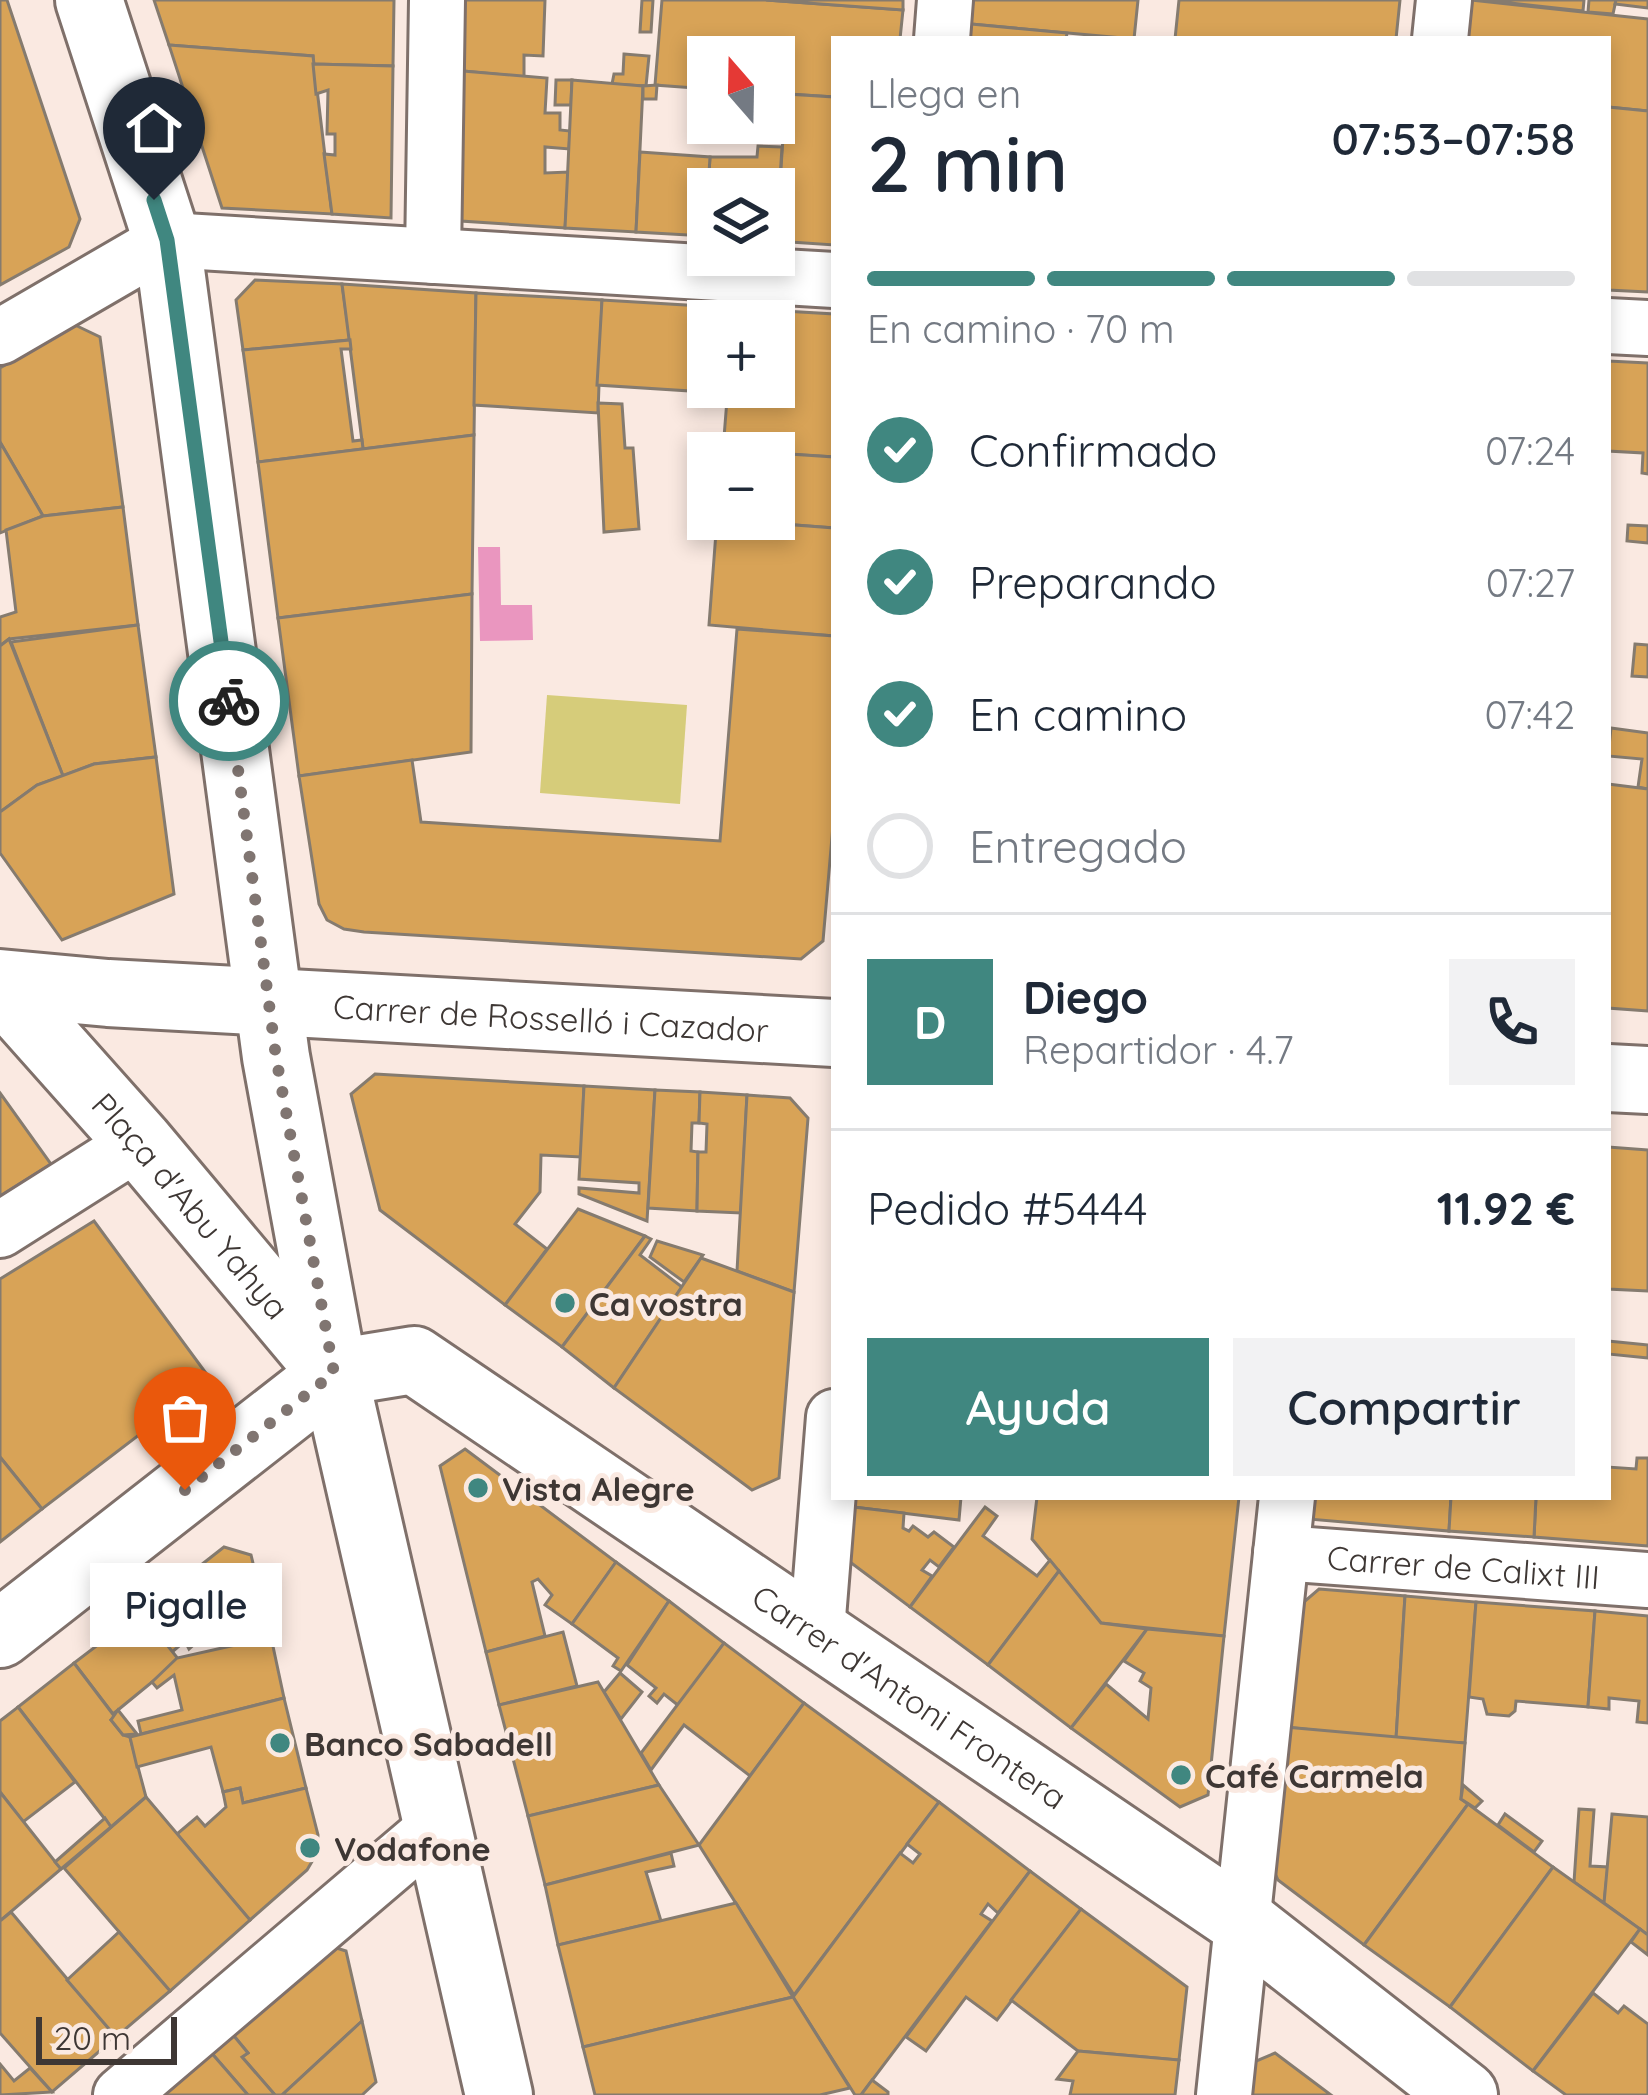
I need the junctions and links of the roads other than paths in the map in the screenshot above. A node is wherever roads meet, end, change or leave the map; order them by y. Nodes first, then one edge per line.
1 (89, 0) edge
2 (437, 0) edge
3 (945, 0) edge
4 (1444, 0) edge
5 (942, 36) edge
6 (1440, 36) edge
7 (167, 240) junction
8 (433, 256) junction
9 (831, 280) edge
10 (1611, 326) edge
11 (1648, 328) edge
12 (0, 337) edge
13 (0, 985) edge
14 (269, 1001) junction
15 (831, 1034) edge
16 (1611, 1078) edge
17 (1648, 1080) edge
18 (139, 1142) junction
19 (0, 1229) edge
20 (334, 1373) junction
21 (831, 1455) edge
22 (1287, 1500) edge
23 (1281, 1553) junction
24 (1648, 1580) edge
25 (817, 1630) junction
26 (0, 1634) edge
27 (436, 1826) junction
28 (1243, 1922) junction
29 (121, 2095) edge
30 (499, 2095) edge
31 (1225, 2095) edge
32 (1465, 2095) edge

1 - 7 main road
2 - 8 street
3 - 5 street
4 - 6 street
7 - 8 street
7 - 12 street
7 - 14 main road
8 - 9 street
10 - 11 street
13 - 14 main road, Plaça d'Abu Yahya
13 - 18 main road, Plaça d'Abu Yahya
14 - 15 main road, Carrer de Rosselló i Cazador
14 - 20 main road, Plaça d'Abu Yahya
16 - 17 main road
18 - 19 street
18 - 20 main road, Plaça d'Abu Yahya
20 - 25 main road, Carrer d'Antoni Frontera
20 - 26 main road
20 - 27 main road
21 - 25 street
22 - 23 street
23 - 24 street, Carrer de Calixt III
23 - 28 street
25 - 28 main road, Carrer d'Antoni Frontera
27 - 29 street
27 - 30 main road
28 - 31 street
28 - 32 main road, Carrer d'Antoni Frontera

